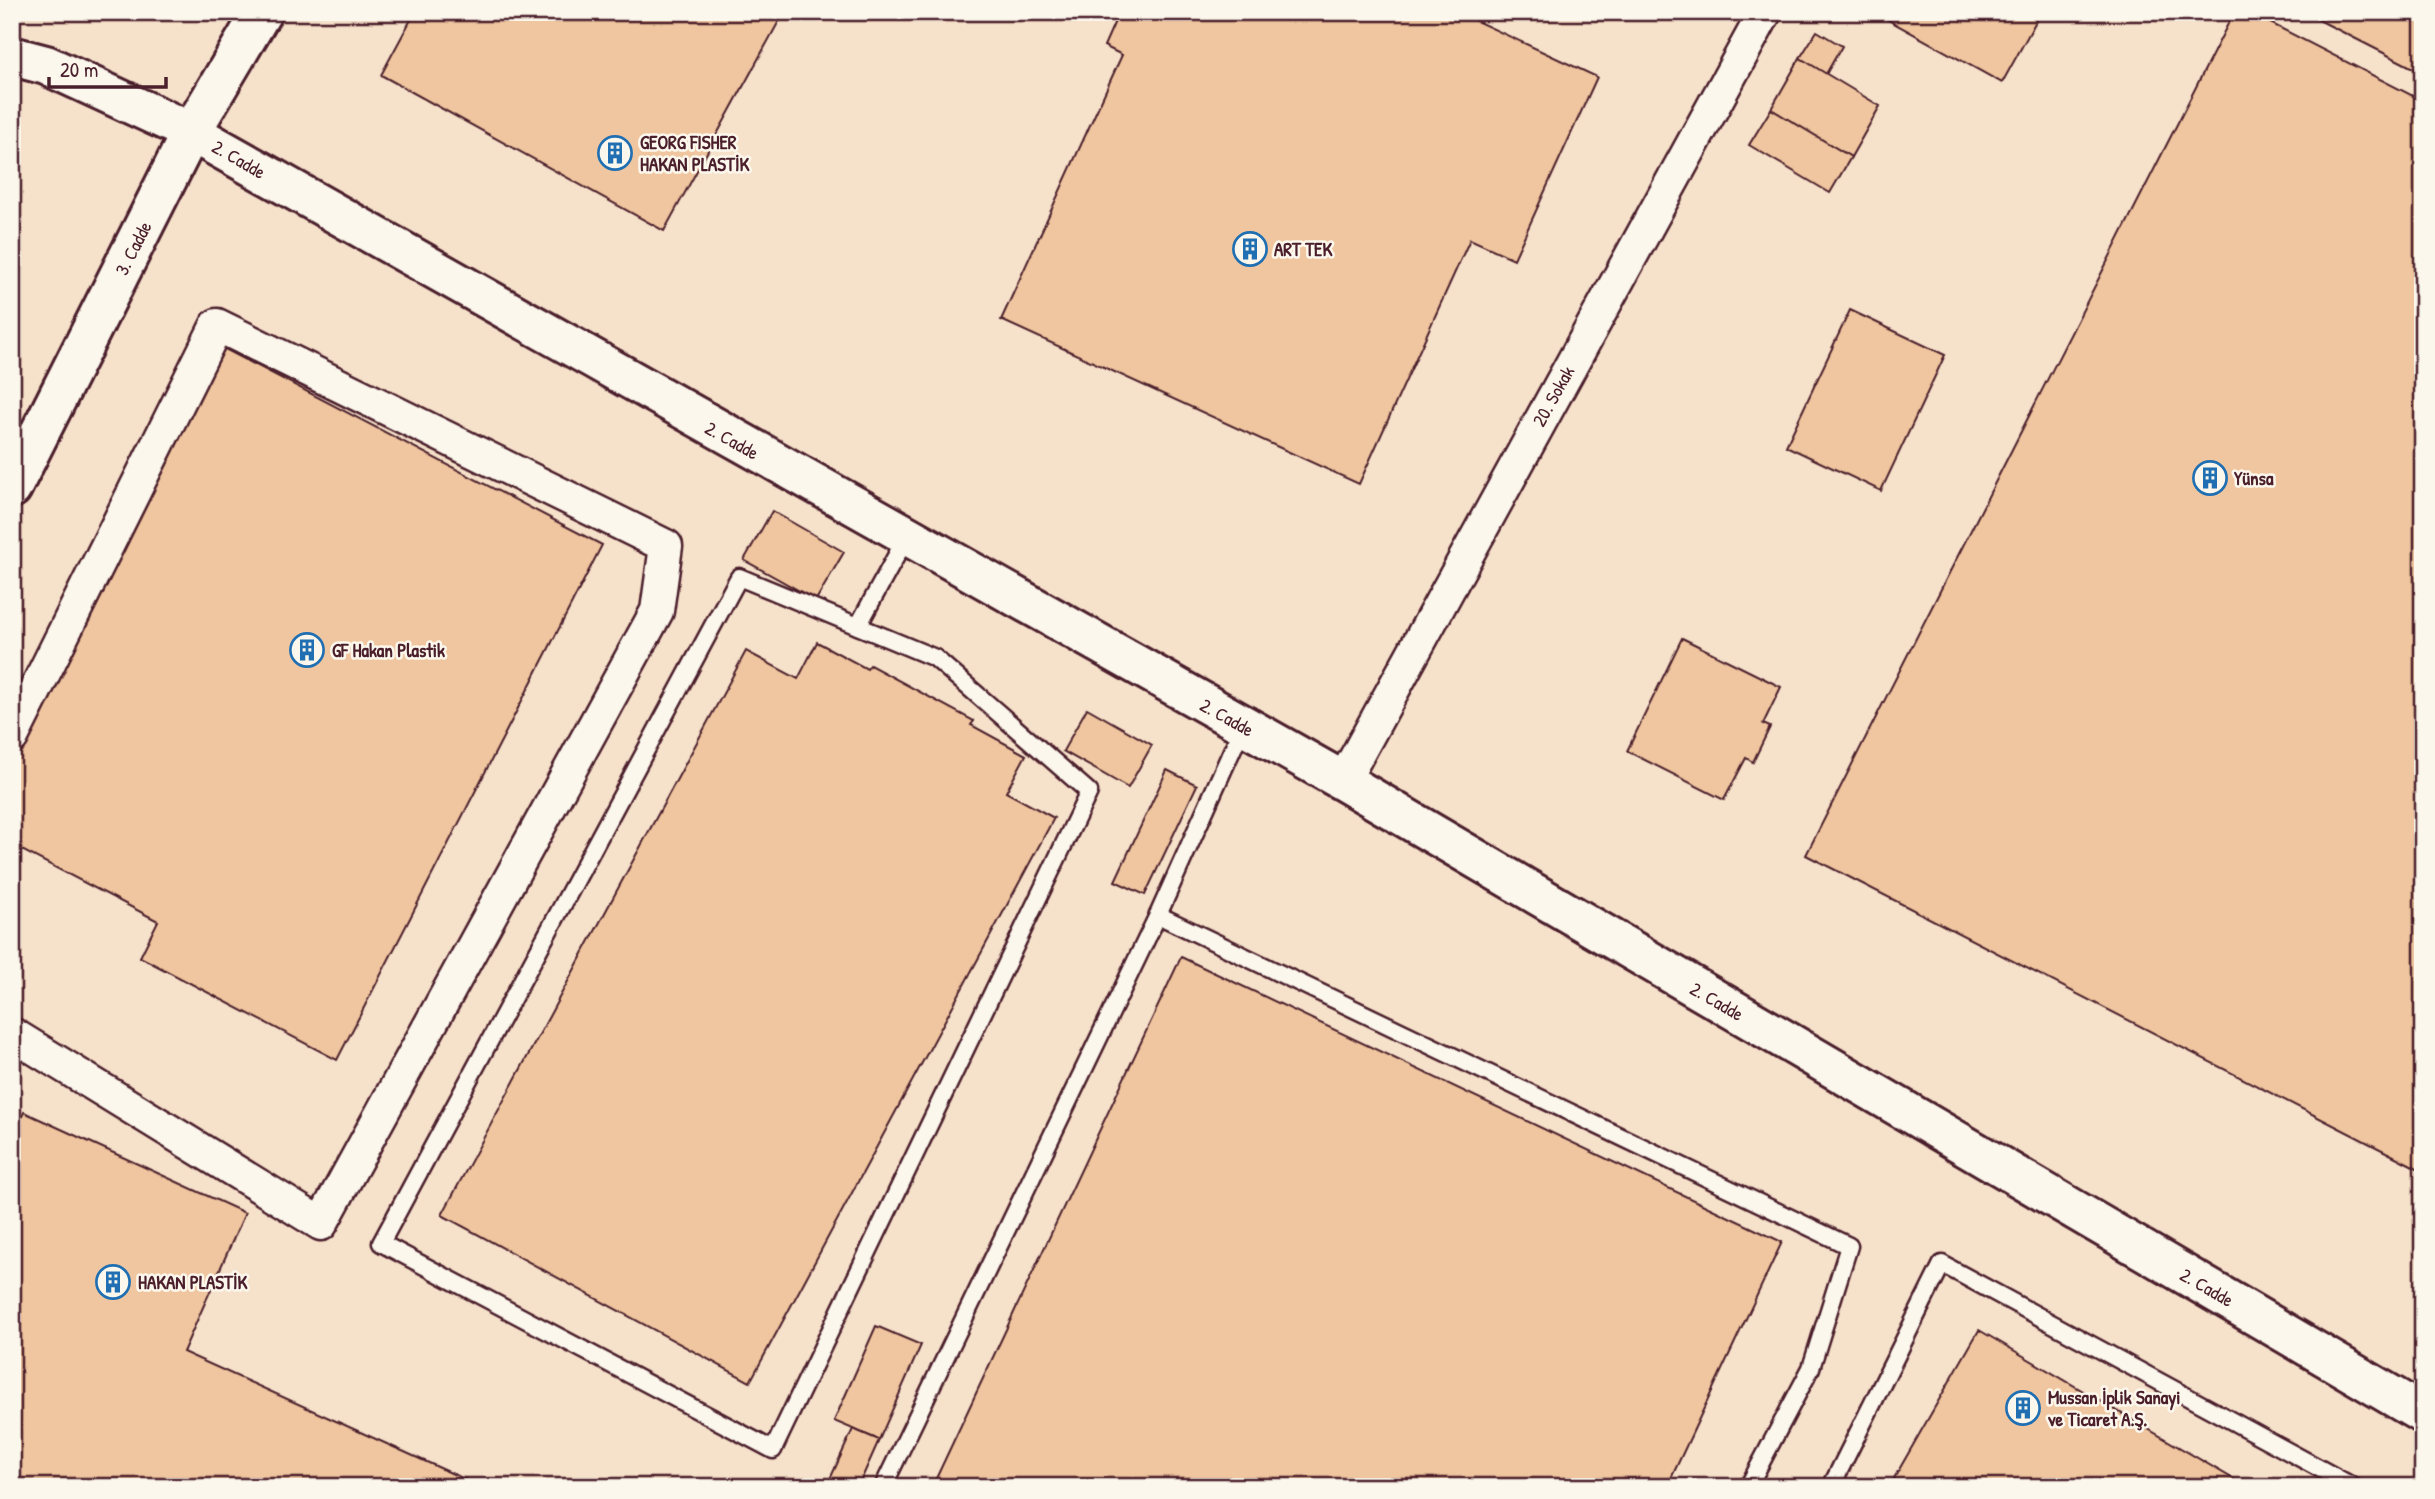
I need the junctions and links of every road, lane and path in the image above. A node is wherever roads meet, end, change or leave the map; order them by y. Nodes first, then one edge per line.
1 (261, 12) edge
2 (1766, 12) edge
3 (12, 55) edge
4 (191, 132) junction
5 (12, 488) edge
6 (906, 538) junction
7 (858, 626) junction
8 (1243, 726) junction
9 (12, 737) edge
10 (1343, 781) junction
11 (1158, 915) junction
12 (12, 1034) edge
13 (2423, 1414) edge
14 (2334, 1482) edge
15 (883, 1487) edge
16 (1748, 1487) edge
17 (1831, 1487) edge
18 (2354, 1487) edge

1 - 4 street, 3. Cadde
2 - 10 street, 20. Sokak
3 - 4 street, 2. Cadde
4 - 5 street, 3. Cadde
4 - 6 street, 2. Cadde
6 - 7 lane
6 - 8 street, 2. Cadde
7 - 7 lane
8 - 10 street, 2. Cadde
8 - 11 lane
9 - 12 street
10 - 13 street, 2. Cadde
11 - 15 lane
11 - 16 lane
14 - 17 lane
14 - 18 lane

